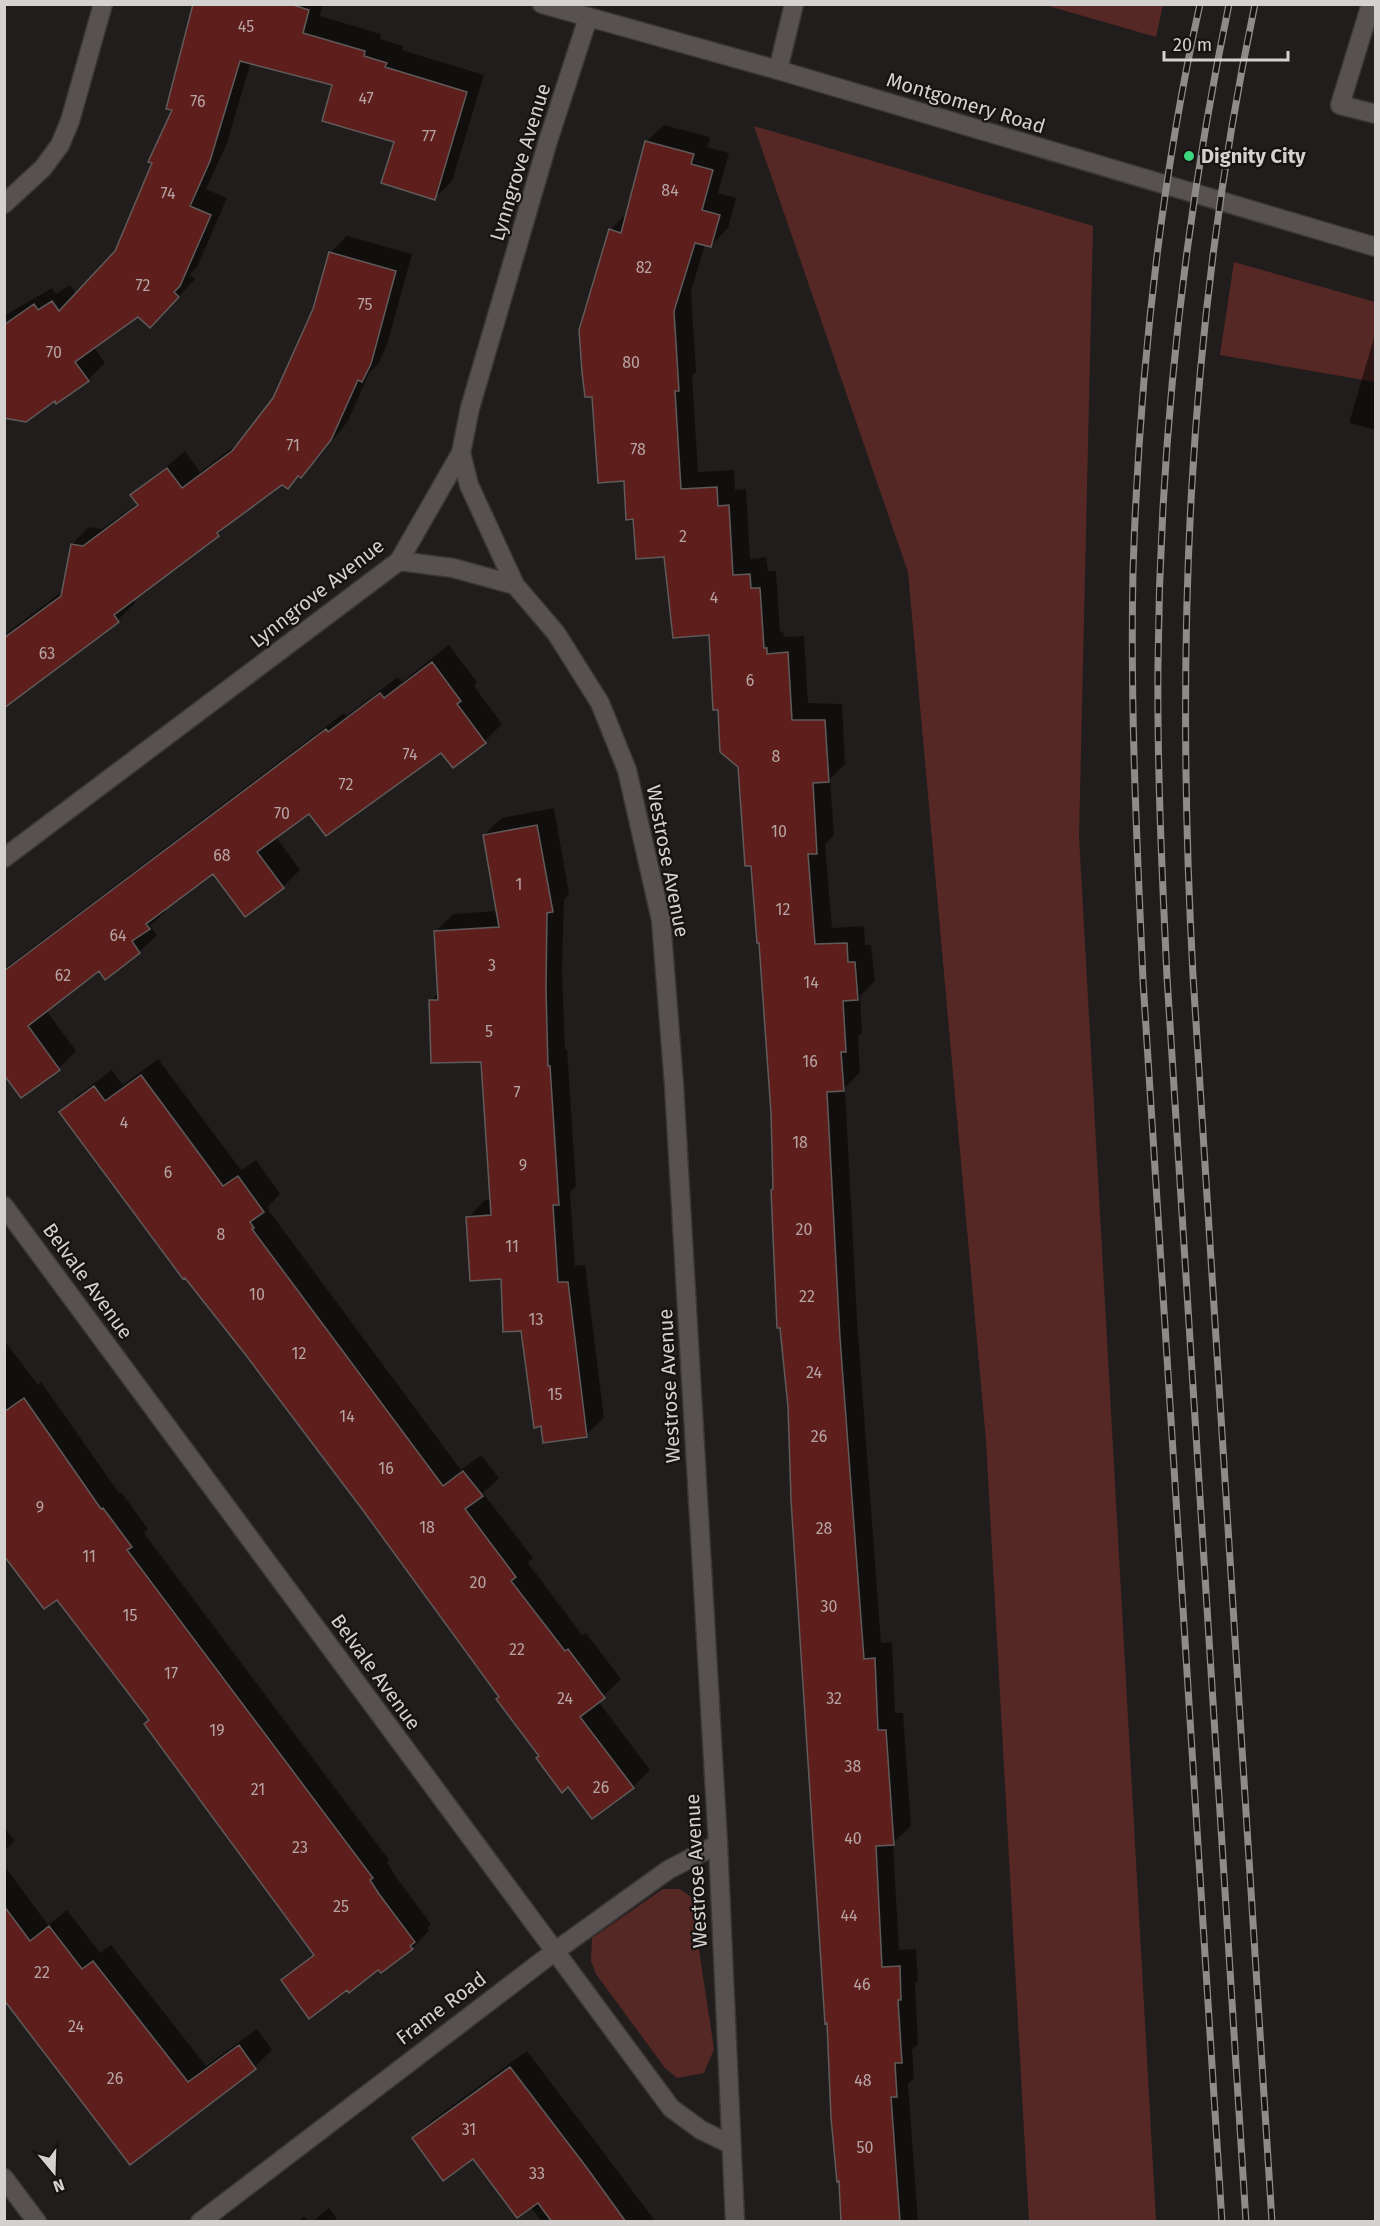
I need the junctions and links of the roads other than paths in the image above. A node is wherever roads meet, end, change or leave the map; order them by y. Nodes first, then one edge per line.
1 (103, 4) edge
2 (542, 4) edge
3 (794, 4) edge
4 (1371, 4) edge
5 (588, 18) junction
6 (778, 70) junction
7 (1376, 114) edge
8 (4, 204) edge
9 (1376, 247) edge
10 (461, 453) junction
11 (399, 561) junction
12 (515, 585) junction
13 (4, 858) edge
14 (4, 1206) edge
15 (718, 1844) junction
16 (554, 1952) junction
17 (730, 2144) junction
18 (4, 2178) edge
19 (37, 2222) edge
20 (200, 2222) edge
21 (735, 2222) edge

1 - 8 street
2 - 5 street, Montgomery Road
3 - 6 street
4 - 7 street
5 - 6 street, Montgomery Road
5 - 10 street, Lynngrove Avenue
6 - 9 street, Montgomery Road
10 - 11 street, Lynngrove Avenue
10 - 12 street, Westrose Avenue
11 - 12 street
11 - 13 street, Lynngrove Avenue
12 - 15 street, Westrose Avenue
14 - 16 street, Belvale Avenue
15 - 16 street, Frame Road
15 - 17 street, Westrose Avenue
16 - 17 street, Belvale Avenue
16 - 20 street, Frame Road
17 - 21 street, Westrose Avenue
18 - 19 street

